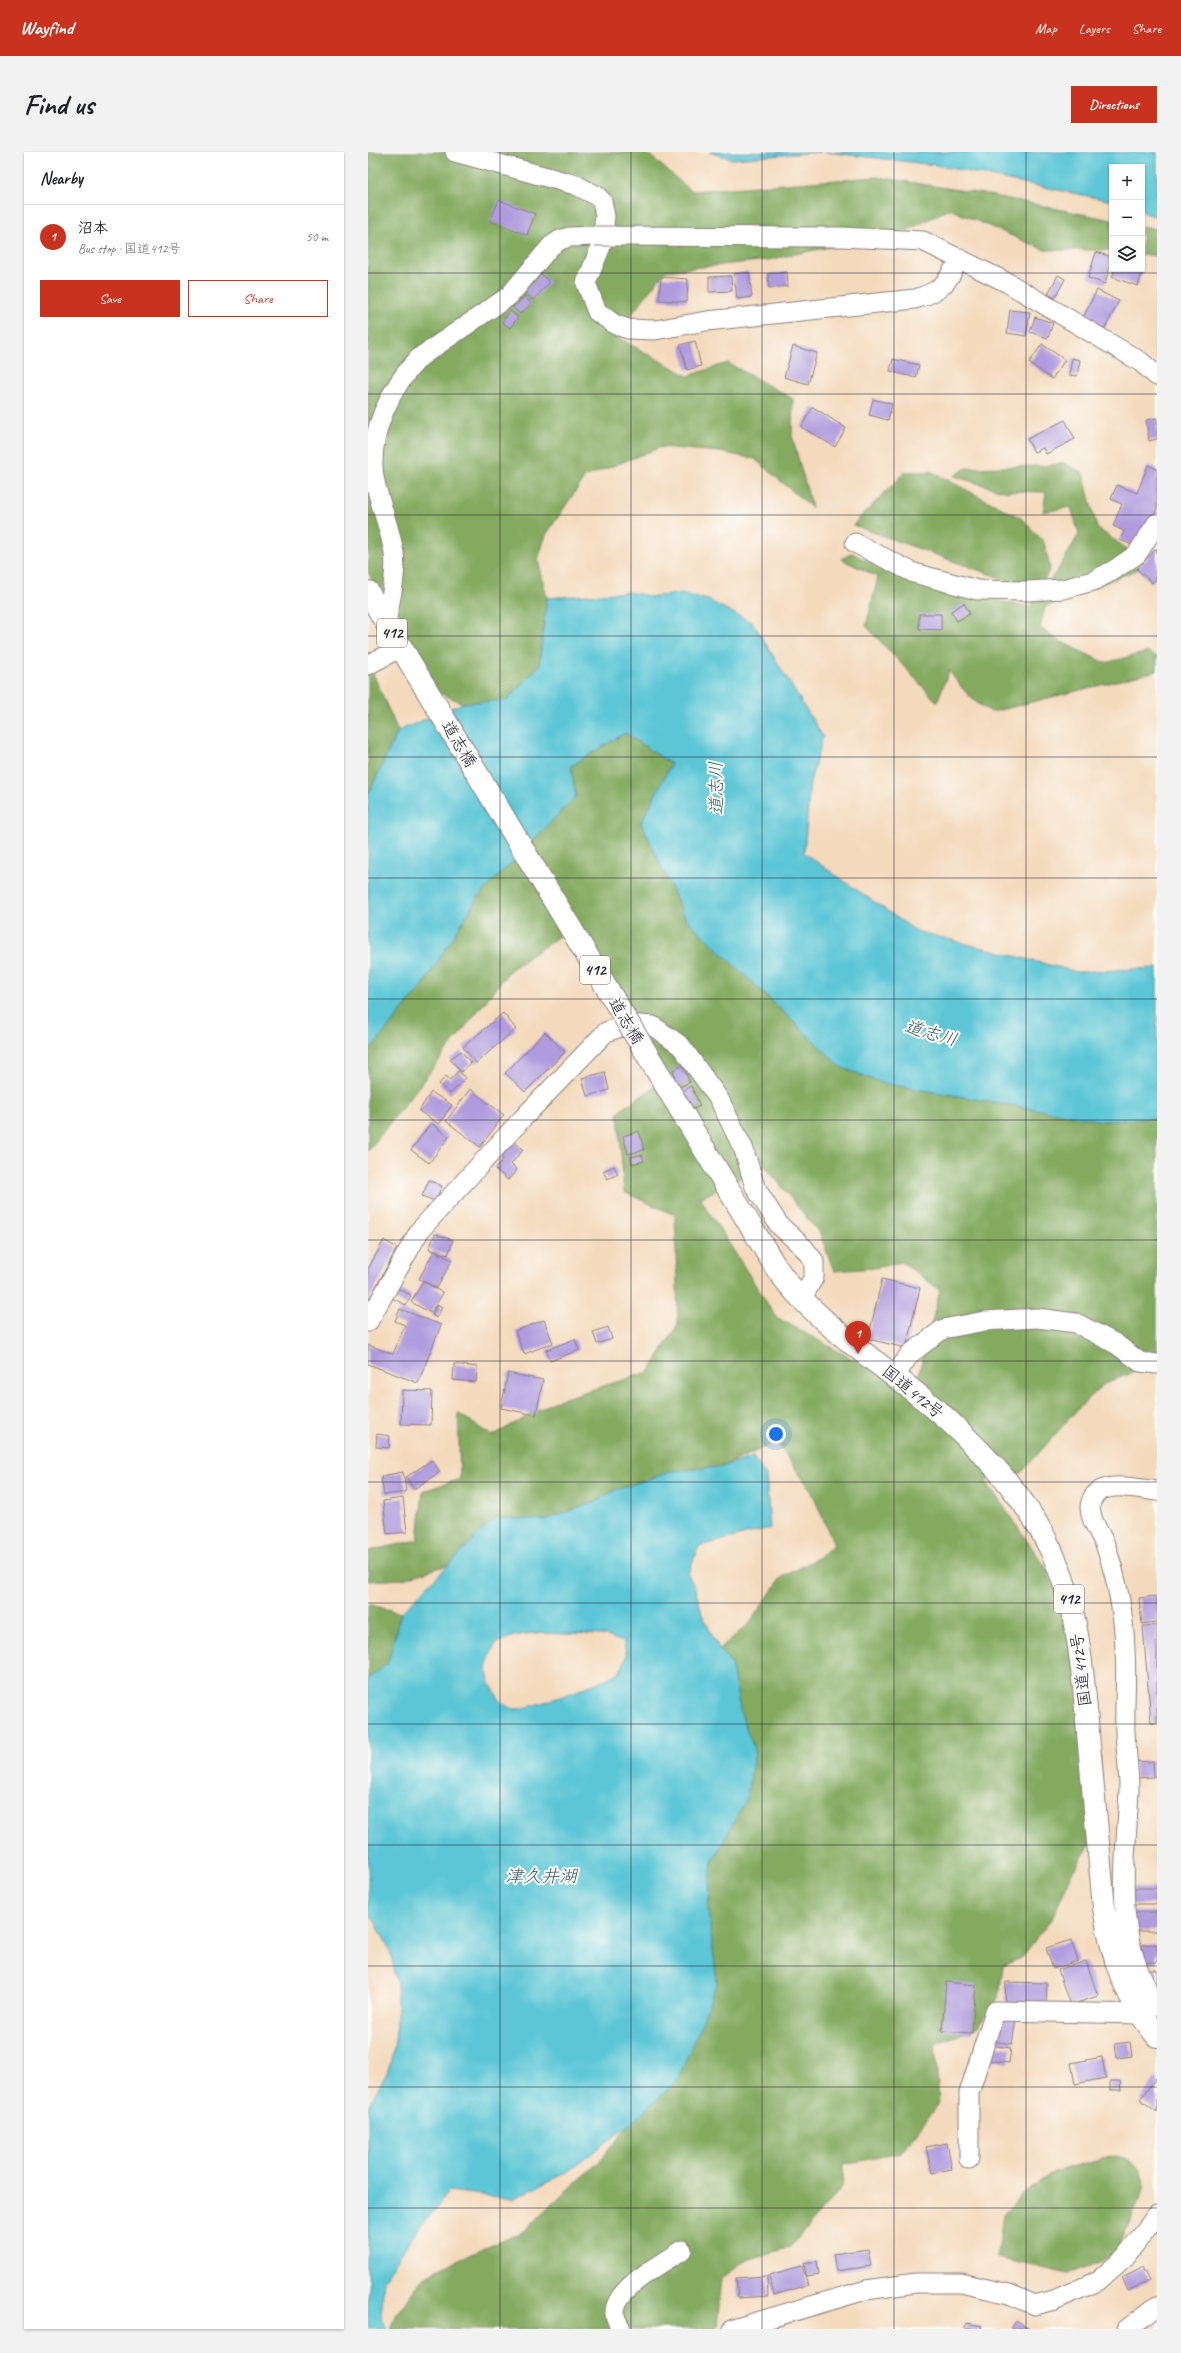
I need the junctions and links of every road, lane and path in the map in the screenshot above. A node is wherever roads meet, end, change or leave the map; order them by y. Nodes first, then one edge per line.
1 (455, 152) edge
2 (959, 258) junction
3 (1157, 376) edge
4 (1157, 523) edge
5 (855, 543) dead end
6 (368, 592) edge
7 (386, 623) junction
8 (401, 647) junction
9 (368, 665) edge
10 (775, 1266) joint
11 (802, 1298) junction
12 (368, 1322) edge
13 (1157, 1364) edge
14 (894, 1377) junction
15 (1157, 1491) edge
16 (1149, 2010) edge
17 (1157, 2035) edge
18 (969, 2159) dead end
19 (1157, 2215) edge
20 (682, 2250) dead end
21 (1157, 2306) edge
22 (621, 2329) edge
23 (733, 2329) edge
24 (1128, 2329) edge

1 - 2 street
2 - 3 street
2 - 7 street
4 - 5 street
6 - 7 highway, 412
7 - 8 highway, 412
8 - 9 street
8 - 10 highway, 道志橋 / 412, bridge
10 - 11 highway, 国道412号 / 412
11 - 12 street
11 - 14 highway, 国道412号 / 412
13 - 14 street
14 - 16 highway, 国道412号 / 412
15 - 16 street
16 - 17 highway, 国道412号 / 412
16 - 18 street
19 - 23 street
20 - 22 street
21 - 24 street

